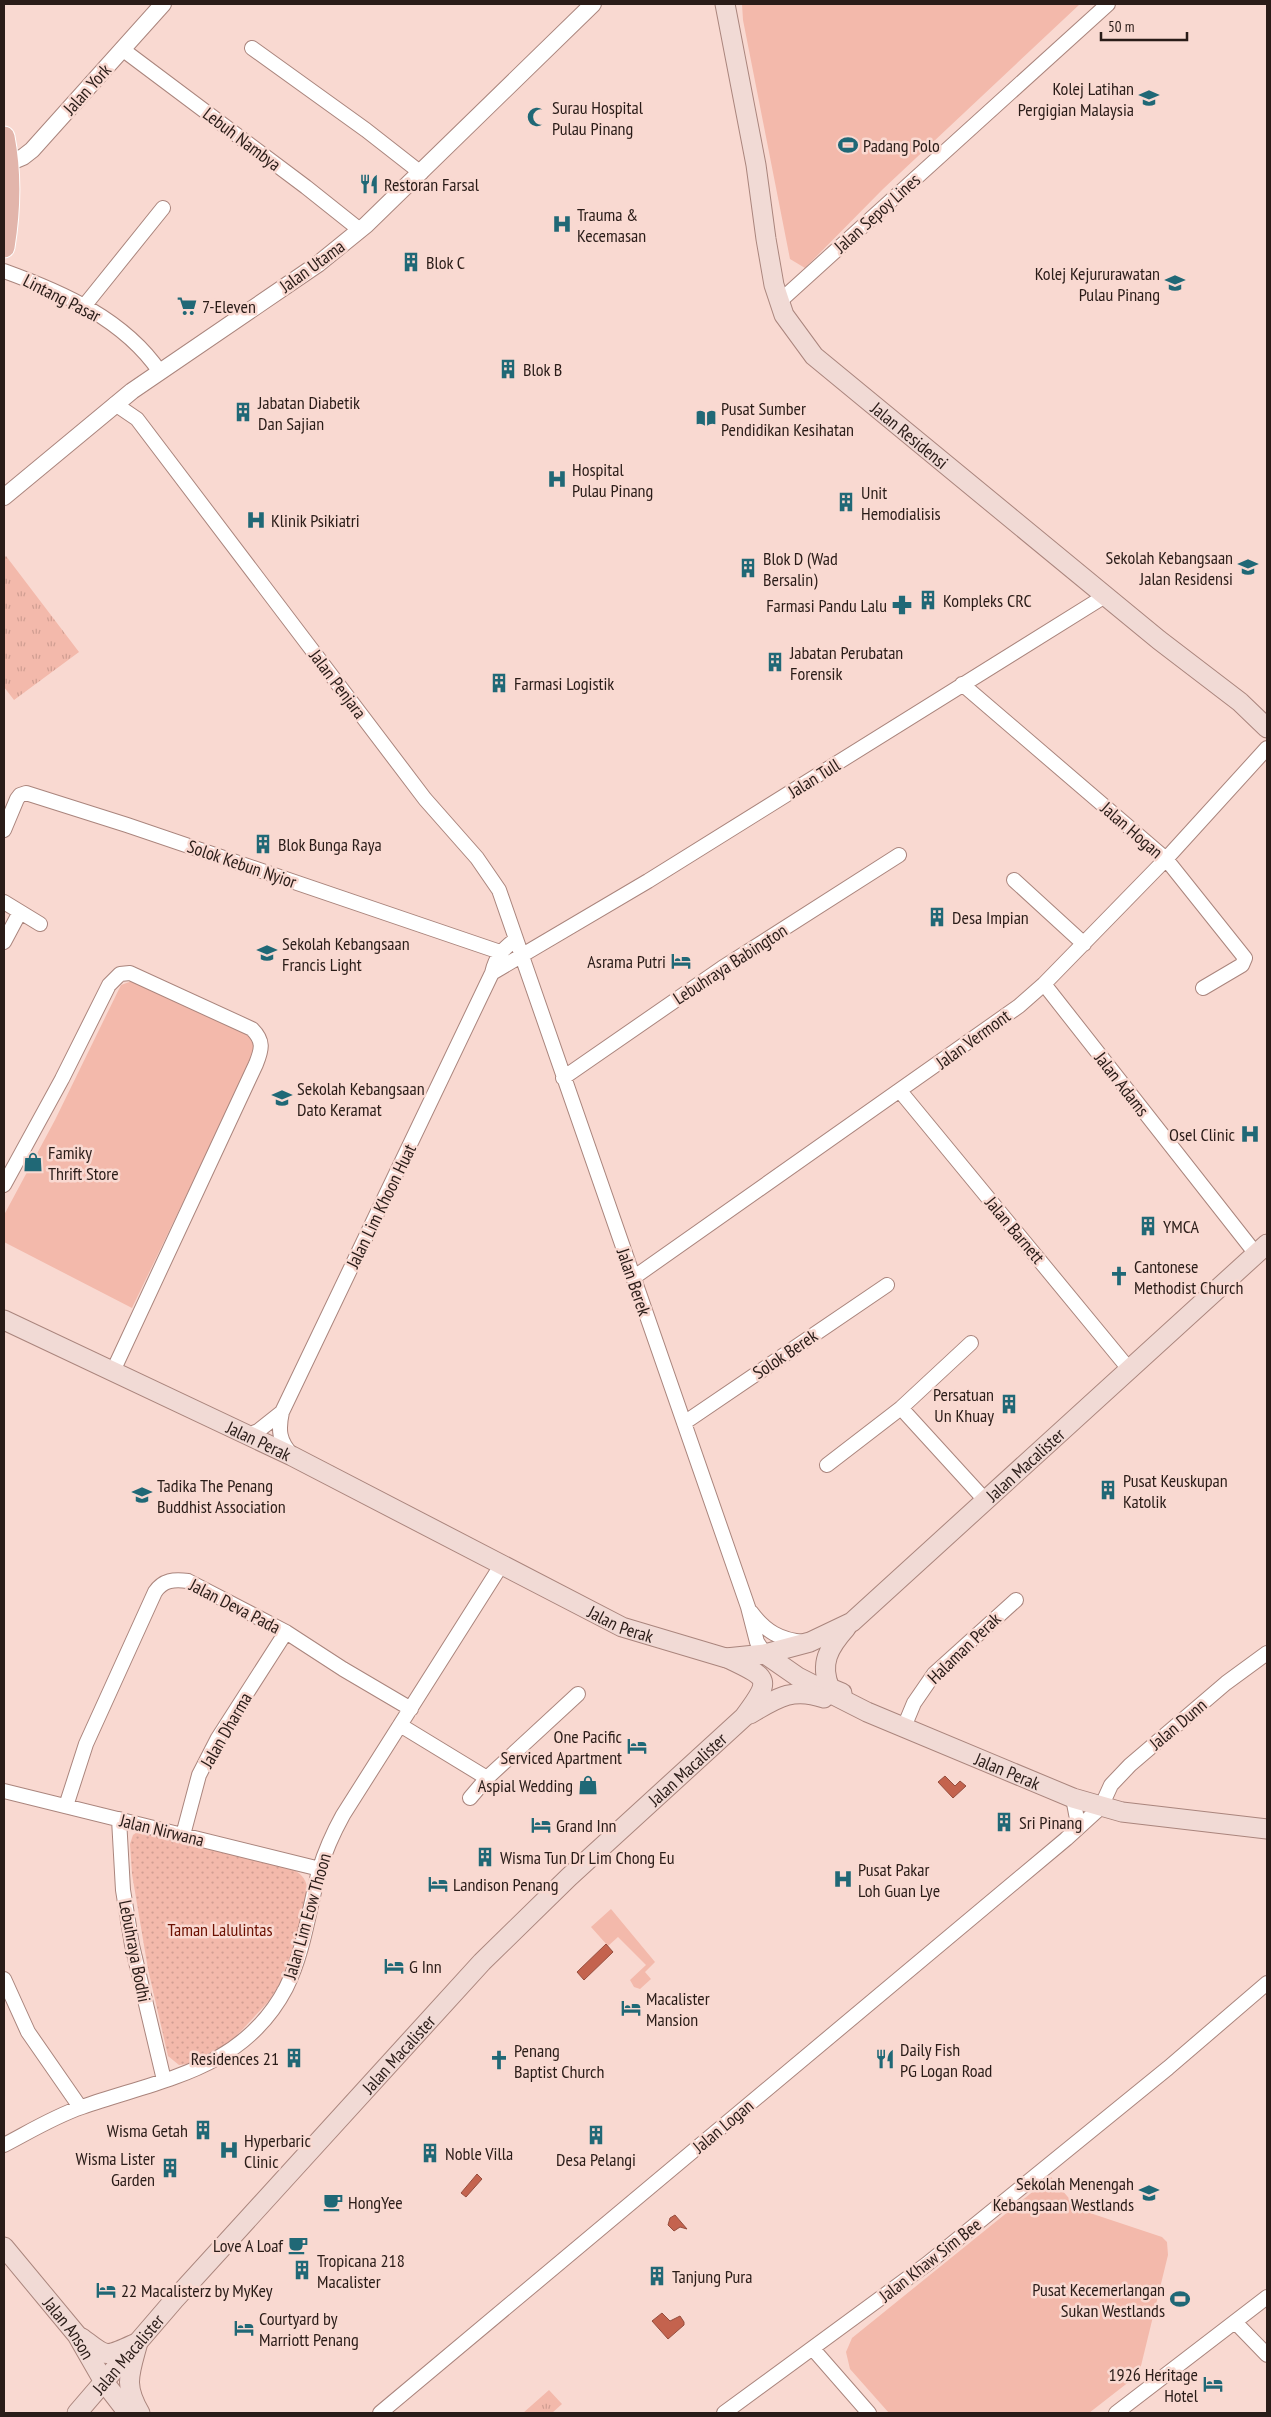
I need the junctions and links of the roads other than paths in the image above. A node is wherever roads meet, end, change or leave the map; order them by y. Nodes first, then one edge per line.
1 (163, 4) edge
2 (593, 4) edge
3 (725, 4) edge
4 (1108, 4) edge
5 (252, 48) dead end
6 (122, 49) junction
7 (4, 137) edge
8 (6, 164) edge
9 (421, 173) junction
10 (163, 208) dead end
11 (360, 230) junction
12 (4, 247) edge
13 (4, 271) edge
14 (779, 302) junction
15 (84, 305) junction
16 (160, 372) junction
17 (132, 391) junction
18 (115, 404) junction
19 (138, 419) junction
20 (4, 497) edge
21 (1106, 596) junction
22 (962, 684) junction
23 (1267, 728) edge
24 (1267, 748) edge
25 (4, 830) edge
26 (899, 855) dead end
27 (1166, 859) junction
28 (1014, 880) dead end
29 (4, 902) edge
30 (20, 912) junction
31 (40, 924) dead end
32 (516, 939) junction
33 (4, 942) edge
34 (1084, 944) junction
35 (500, 952) junction
36 (521, 957) junction
37 (492, 973) junction
38 (1044, 984) junction
39 (1203, 988) dead end
40 (563, 1078) junction
41 (900, 1091) junction
42 (4, 1185) edge
43 (1261, 1249) edge
44 (633, 1278) junction
45 (887, 1285) dead end
46 (4, 1320) edge
47 (971, 1343) dead end
48 (1130, 1369) junction
49 (113, 1371) junction
50 (901, 1408) junction
51 (282, 1412) junction
52 (684, 1423) junction
53 (248, 1435) junction
54 (292, 1456) junction
55 (827, 1465) dead end
56 (985, 1500) junction
57 (502, 1564) junction
58 (1016, 1600) dead end
59 (748, 1607) junction
60 (852, 1622) junction
61 (286, 1632) junction
62 (810, 1642) junction
63 (1267, 1653) edge
64 (765, 1654) junction
65 (726, 1658) junction
66 (578, 1694) dead end
67 (852, 1705) junction
68 (411, 1709) junction
69 (744, 1717) junction
70 (400, 1725) junction
71 (904, 1727) junction
72 (487, 1778) junction
73 (4, 1791) edge
74 (470, 1798) dead end
75 (1073, 1798) junction
76 (66, 1806) junction
77 (1101, 1807) junction
78 (119, 1819) junction
79 (1267, 1829) edge
80 (183, 1835) junction
81 (1066, 1839) junction
82 (320, 1870) junction
83 (4, 1979) edge
84 (1267, 1983) edge
85 (164, 2080) junction
86 (80, 2108) junction
87 (4, 2145) edge
88 (4, 2247) edge
89 (1267, 2297) edge
90 (1235, 2322) junction
91 (77, 2335) junction
92 (138, 2342) junction
93 (814, 2348) junction
94 (1267, 2355) edge
95 (104, 2382) junction
96 (70, 2412) edge
97 (128, 2413) edge
98 (140, 2413) edge
99 (380, 2413) edge
100 (724, 2413) edge
101 (869, 2413) edge
102 (1116, 2413) edge

1 - 6 street, Jalan York
2 - 9 street, Jalan Utama
3 - 14 main road, Jalan Residensi
4 - 14 street, Jalan Sepoy Lines
5 - 9 street
6 - 8 street, Jalan York
6 - 11 street, Lebuh Nambya
7 - 8 main road
8 - 12 main road
9 - 11 street, Jalan Utama
10 - 15 street
11 - 16 street, Jalan Utama
13 - 15 street, Lintang Pasar
14 - 21 main road, Jalan Residensi
15 - 16 street, Lintang Pasar
16 - 17 street, Jalan Utama
17 - 18 street, Jalan Utama
17 - 19 street, Jalan Penjara
18 - 19 street, Jalan Penjara
18 - 20 street, Jalan Utama
19 - 32 street, Jalan Penjara
21 - 22 street, Jalan Tull
21 - 23 main road, Jalan Residensi
22 - 27 street, Jalan Hogan
22 - 36 street, Jalan Tull
24 - 27 street, Jalan Vermont
25 - 35 street, Solok Kebun Nyior
26 - 40 street, Lebuhraya Babington
27 - 34 street, Jalan Vermont
27 - 39 street, Jalan Hogan
28 - 34 street
29 - 30 street
30 - 31 street
30 - 33 street
32 - 35 street
32 - 36 street, Jalan Penjara
34 - 38 street, Jalan Vermont
35 - 37 street, Jalan Lim Khoon Huat
36 - 37 street
36 - 40 street, Jalan Berek
37 - 51 street, Jalan Lim Khoon Huat
38 - 41 street, Jalan Vermont
38 - 43 street, Jalan Adams
40 - 44 street, Jalan Berek
41 - 44 street, Jalan Vermont
41 - 48 street, Jalan Barnett
42 - 49 street
43 - 48 main road, Jalan Macalister
44 - 52 street, Jalan Berek
45 - 52 street, Solok Berek
46 - 49 main road, Jalan Perak
47 - 50 street
48 - 56 main road, Jalan Macalister
49 - 53 main road, Jalan Perak
50 - 55 street
50 - 56 street
51 - 53 street, Jalan Lim Khoon Huat
51 - 54 street, Jalan Lim Khoon Huat
52 - 59 street, Jalan Berek
53 - 54 main road, Jalan Perak
54 - 57 main road, Jalan Perak
56 - 60 main road, Jalan Macalister
57 - 65 main road, Jalan Perak
57 - 68 street, Jalan Lim Eow Thoon
58 - 71 street, Halaman Perak
59 - 62 street, Jalan Berek
59 - 64 street, Jalan Berek
60 - 62 main road, Jalan Macalister
60 - 71 main road
61 - 68 street, Jalan Deva Pada
61 - 76 street, Jalan Deva Pada
61 - 80 street, Jalan Dharma
62 - 64 main road, Jalan Macalister
63 - 77 street, Jalan Dunn
64 - 65 main road, Jalan Perak
64 - 67 main road, Jalan Perak
65 - 69 main road
66 - 72 street
67 - 69 main road
67 - 71 main road, Jalan Perak
68 - 70 street, Jalan Lim Eow Thoon
69 - 92 main road, Jalan Macalister
70 - 72 street
70 - 82 street, Jalan Lim Eow Thoon
71 - 75 main road, Jalan Perak
72 - 74 street
73 - 76 street, Jalan Nirwana
75 - 77 main road, Jalan Perak
75 - 81 street, Jalan Logan
76 - 78 street, Jalan Nirwana
77 - 79 main road, Jalan Perak
77 - 81 street, Jalan Logan
78 - 80 street, Jalan Nirwana
78 - 85 street, Lebuhraya Bodhi
80 - 82 street, Jalan Nirwana
81 - 99 street, Jalan Logan
82 - 85 street, Jalan Lim Eow Thoon
83 - 86 street
84 - 93 street, Jalan Khaw Sim Bee
85 - 86 street, Jalan Lim Eow Thoon
86 - 87 street, Jalan Lim Eow Thoon
88 - 91 main road, Jalan Anson
89 - 90 street
90 - 94 street
90 - 102 street
91 - 92 main road
91 - 95 main road, Jalan Anson
91 - 96 main road
92 - 95 main road, Jalan Macalister
92 - 98 main road
93 - 100 street, Jalan Khaw Sim Bee
93 - 101 street
95 - 96 main road, Jalan Macalister
95 - 97 main road, Jalan Anson

